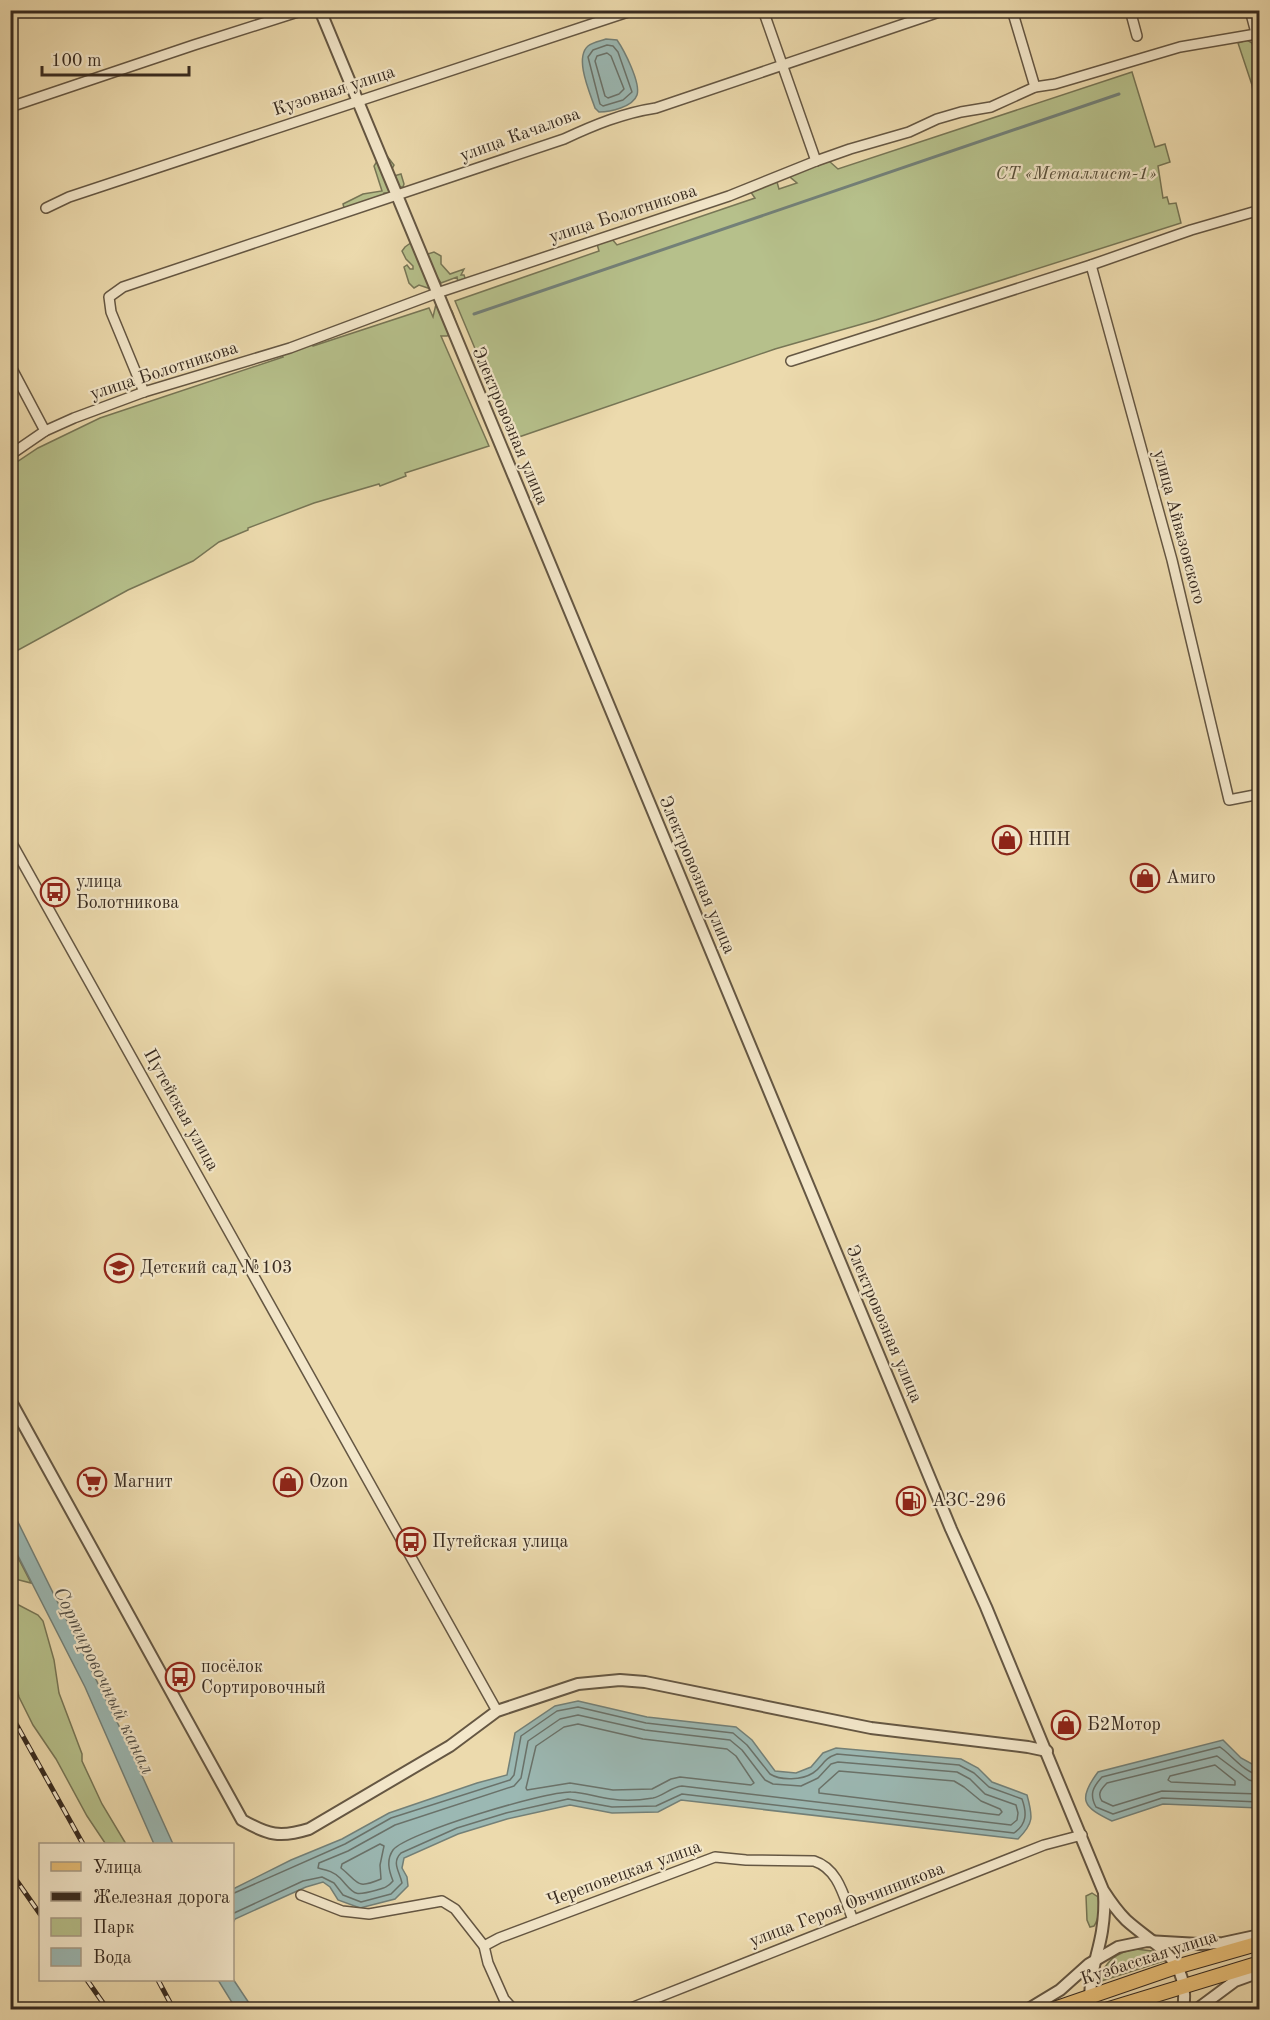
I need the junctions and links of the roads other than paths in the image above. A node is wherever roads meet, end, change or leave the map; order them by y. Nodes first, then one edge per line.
1 (304, 10) edge
2 (320, 10) edge
3 (634, 10) edge
4 (764, 10) edge
5 (945, 10) edge
6 (1012, 10) edge
7 (1130, 10) edge
8 (1250, 10) edge
9 (1256, 33) junction
10 (1137, 36) dead end
11 (1260, 48) edge
12 (783, 66) junction
13 (1035, 87) junction
14 (357, 101) junction
15 (12, 105) edge
16 (816, 161) junction
17 (397, 196) junction
18 (46, 208) dead end
19 (1260, 210) edge
20 (1091, 265) junction
21 (437, 293) junction
22 (791, 361) dead end
23 (10, 365) edge
24 (144, 392) junction
25 (45, 430) junction
26 (10, 455) edge
27 (1260, 794) edge
28 (10, 840) edge
29 (10, 1400) edge
30 (497, 1711) junction
31 (1047, 1751) junction
32 (1082, 1835) junction
33 (1103, 1890) junction
34 (301, 1894) dead end
35 (853, 1920) junction
36 (1260, 1935) edge
37 (1154, 1941) junction
38 (1260, 1943) edge
39 (484, 1946) junction
40 (1096, 1959) junction
41 (1260, 1963) edge
42 (1176, 1967) junction
43 (1260, 1972) edge
44 (1183, 1985) junction
45 (1090, 1995) junction
46 (514, 2010) edge
47 (626, 2010) edge
48 (1027, 2010) edge
49 (1051, 2010) edge
50 (1093, 2010) edge
51 (1106, 2010) edge
52 (1183, 2010) edge
53 (1196, 2010) edge

1 - 15 street
2 - 14 street, Электровозная улица
3 - 14 street, Кузовная улица
4 - 12 street
5 - 12 street, улица Качалова
6 - 13 street
7 - 10 street
8 - 9 street
9 - 11 street
9 - 13 street, улица Болотникова
12 - 16 street
12 - 17 street, улица Качалова
13 - 16 street, улица Болотникова
14 - 17 street, Электровозная улица
14 - 18 street, Кузовная улица
16 - 21 street, улица Болотникова
17 - 21 street, Электровозная улица
17 - 24 street, улица Качалова
19 - 20 street
20 - 22 street
20 - 27 street, улица Айвазовского
21 - 24 street, улица Болотникова
21 - 31 street, Электровозная улица
23 - 25 street
24 - 25 street, улица Болотникова
25 - 26 street, улица Болотникова
28 - 30 street, Путейская улица
29 - 30 street
30 - 31 street
31 - 32 street, Электровозная улица
32 - 33 street, Электровозная улица
32 - 35 street, улица Героя Овчинникова
33 - 37 street
33 - 40 street
34 - 39 street
35 - 39 street, Череповецкая улица
35 - 47 street, улица Героя Овчинникова
36 - 37 street
37 - 40 street
37 - 42 street
38 - 42 main road, Кузбасская улица
39 - 46 street
40 - 45 street
40 - 48 street
41 - 44 main road, Кузбасская улица
42 - 44 street
42 - 45 main road, Кузбасская улица
43 - 53 street
44 - 51 main road, Кузбасская улица
44 - 52 street
45 - 49 main road, Кузбасская улица
45 - 50 street

